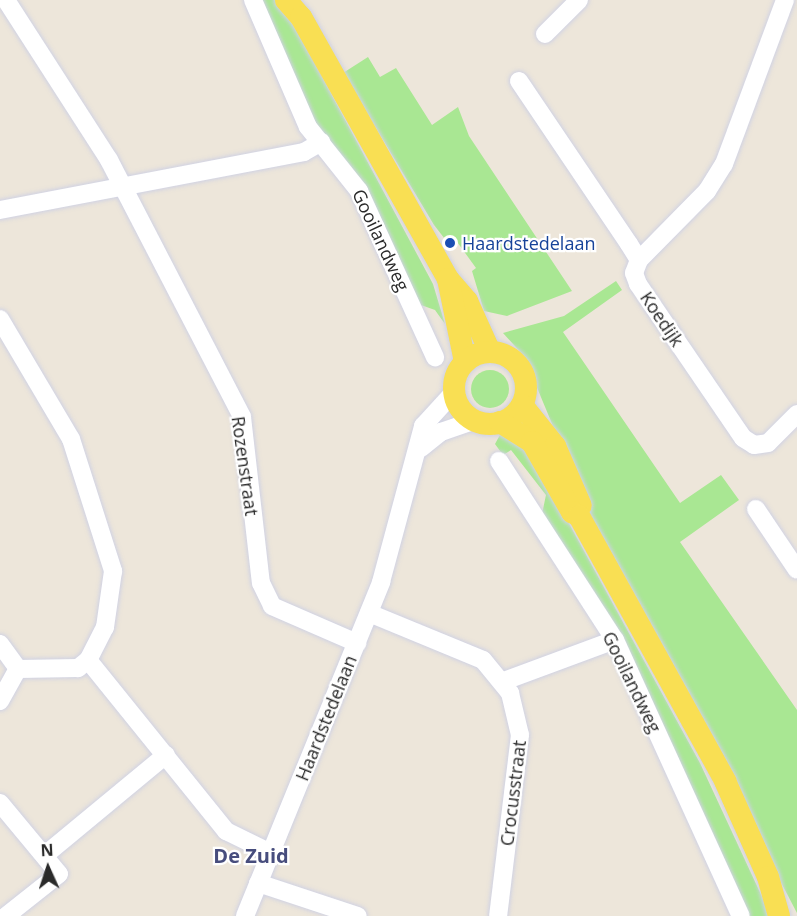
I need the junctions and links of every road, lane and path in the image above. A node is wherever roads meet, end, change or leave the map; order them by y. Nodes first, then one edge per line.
1 (6, 0) edge
2 (253, 0) edge
3 (286, 0) edge
4 (579, 0) edge
5 (785, 0) edge
6 (301, 9) edge
7 (545, 34) dead end
8 (519, 81) dead end
9 (321, 142) junction
10 (120, 188) junction
11 (0, 210) edge
12 (639, 260) junction
13 (448, 279) junction
14 (0, 319) edge
15 (490, 352) junction
16 (435, 357) dead end
17 (465, 362) junction
18 (454, 392) junction
19 (522, 405) junction
20 (797, 414) edge
21 (474, 420) junction
22 (500, 422) junction
23 (421, 448) junction
24 (499, 461) dead end
25 (756, 509) dead end
26 (579, 516) junction
27 (797, 570) edge
28 (369, 613) junction
29 (615, 640) junction
30 (357, 643) junction
31 (0, 644) edge
32 (88, 660) junction
33 (18, 669) junction
34 (504, 681) junction
35 (0, 701) edge
36 (166, 755) junction
37 (0, 803) edge
38 (271, 853) junction
39 (45, 855) junction
40 (768, 876) junction
41 (258, 883) junction
42 (6, 916) edge
43 (244, 916) edge
44 (358, 916) edge
45 (498, 916) edge
46 (741, 916) edge
47 (779, 916) edge
48 (792, 916) edge

1 - 10 street, Rozenstraat
2 - 9 street, Gooilandweg
3 - 6 main road, Gooilandweg
4 - 7 street
5 - 12 street
6 - 13 main road, Gooilandweg
8 - 12 street
9 - 10 street
9 - 16 street, Gooilandweg
10 - 11 street
10 - 30 street, Rozenstraat
12 - 20 street, Koedijk
13 - 15 main road, Gooilandweg
13 - 17 main road, Gooilandweg
14 - 32 street
15 - 17 main road
15 - 19 main road
17 - 18 main road
18 - 21 main road
18 - 23 street, Haardstedelaan
19 - 22 main road
19 - 26 main road, Gooilandweg
21 - 22 main road
21 - 23 street
22 - 26 main road, Gooilandweg
23 - 28 street, Haardstedelaan
24 - 29 street, Gooilandweg
25 - 27 street
26 - 40 main road, Gooilandweg
28 - 30 street, Haardstedelaan
28 - 34 street, Crocusstraat
29 - 34 street
29 - 46 street, Gooilandweg
30 - 38 street, Haardstedelaan
31 - 33 street
32 - 33 street
32 - 36 street
33 - 35 street
34 - 45 street, Crocusstraat
36 - 38 street
36 - 39 street
37 - 39 street
38 - 41 street, Haardstedelaan
39 - 42 street
40 - 47 main road, Gooilandweg
40 - 48 main road, Gooilandweg
41 - 43 street, Haardstedelaan
41 - 44 street

